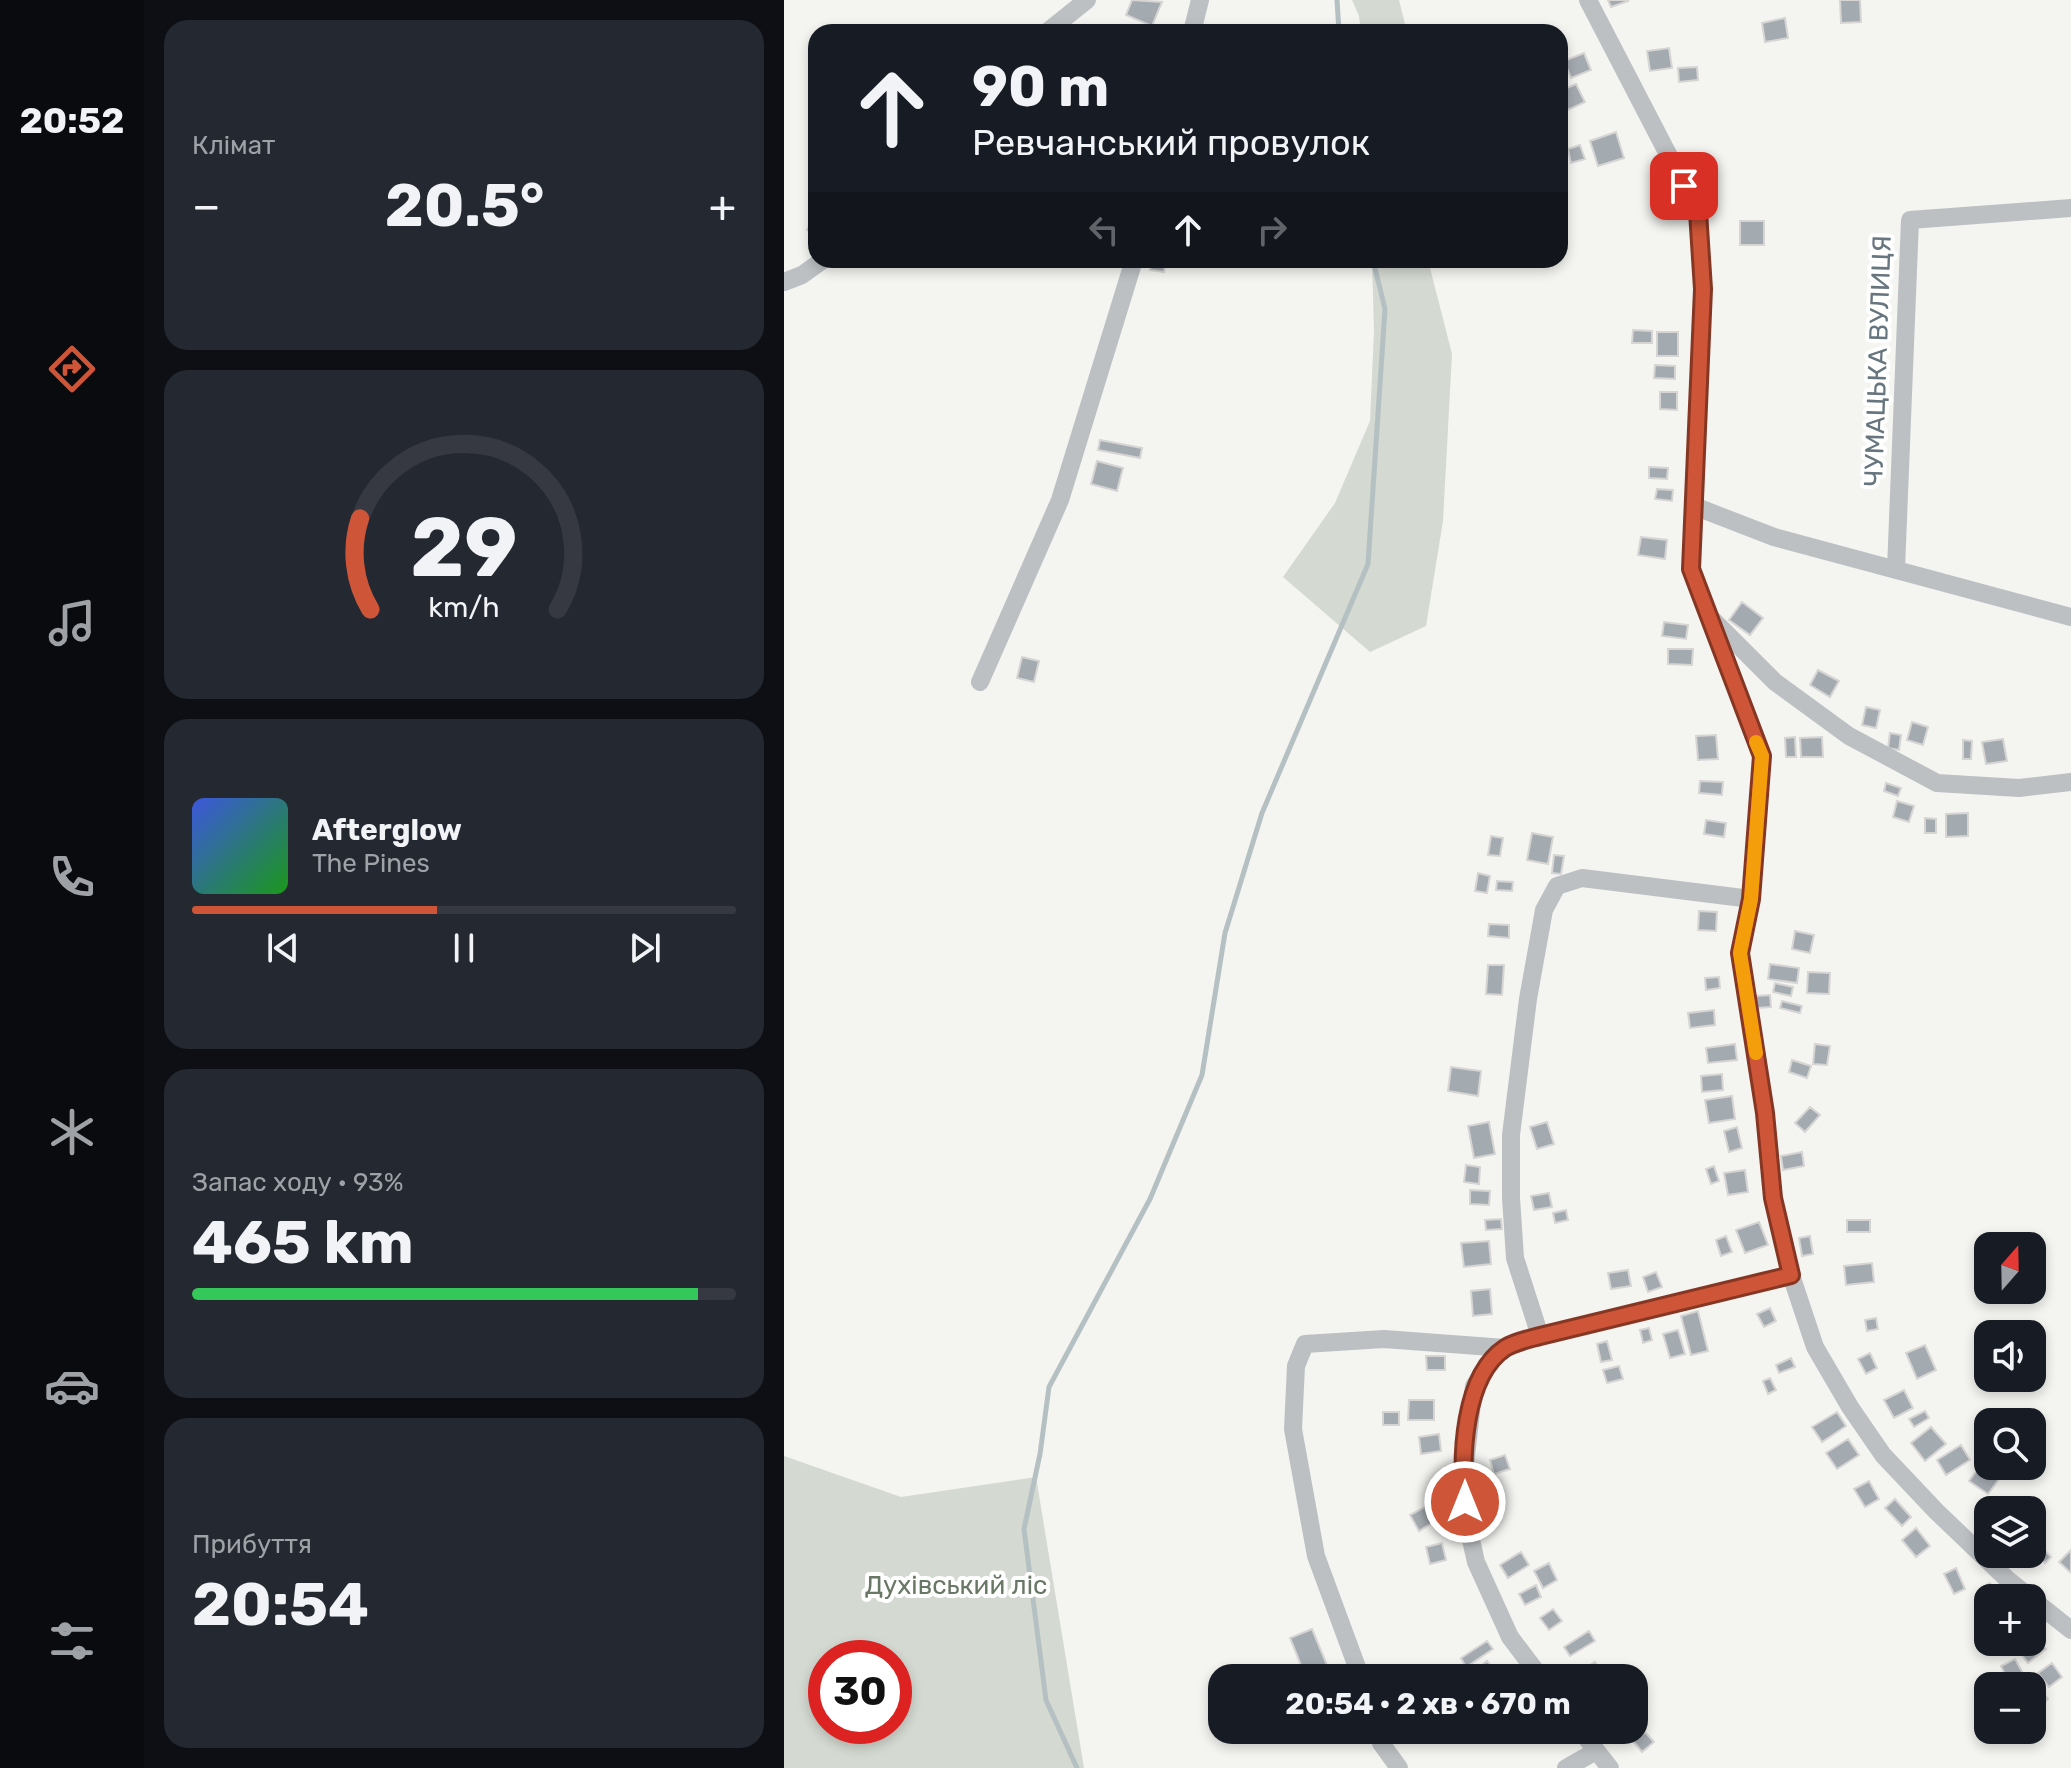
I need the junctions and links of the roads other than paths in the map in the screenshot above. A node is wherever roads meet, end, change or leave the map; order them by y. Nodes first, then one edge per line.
1 (1087, 0) edge
2 (1200, 0) edge
3 (1588, 0) edge
4 (1057, 24) edge
5 (1194, 24) edge
6 (2071, 208) edge
7 (812, 268) edge
8 (1132, 268) edge
9 (784, 282) edge
10 (1694, 506) junction
11 (1896, 569) junction
12 (1708, 615) junction
13 (2071, 617) edge
14 (980, 682) dead end
15 (2071, 782) edge
16 (1751, 899) junction
17 (1791, 1275) junction
18 (1540, 1336) junction
19 (1505, 1348) junction
20 (2014, 1584) edge
21 (2046, 1609) edge
22 (2071, 1630) edge
23 (1356, 1664) edge
24 (1530, 1664) edge
25 (1382, 1744) edge
26 (1591, 1744) edge
27 (1596, 1751) junction
28 (1399, 1768) edge
29 (1566, 1768) edge
30 (1610, 1768) edge

1 - 4 street
2 - 5 street
3 - 10 street
6 - 11 street, ЧУМАЦЬКА ВУЛИЦЯ
7 - 9 street
8 - 14 street
10 - 11 street
10 - 12 street
11 - 13 street
12 - 15 street
12 - 16 street
16 - 17 street
16 - 18 street
17 - 18 street
17 - 20 street
18 - 19 street
19 - 23 street
19 - 24 street
21 - 22 street
25 - 28 street
26 - 27 street
27 - 29 street
27 - 30 street

